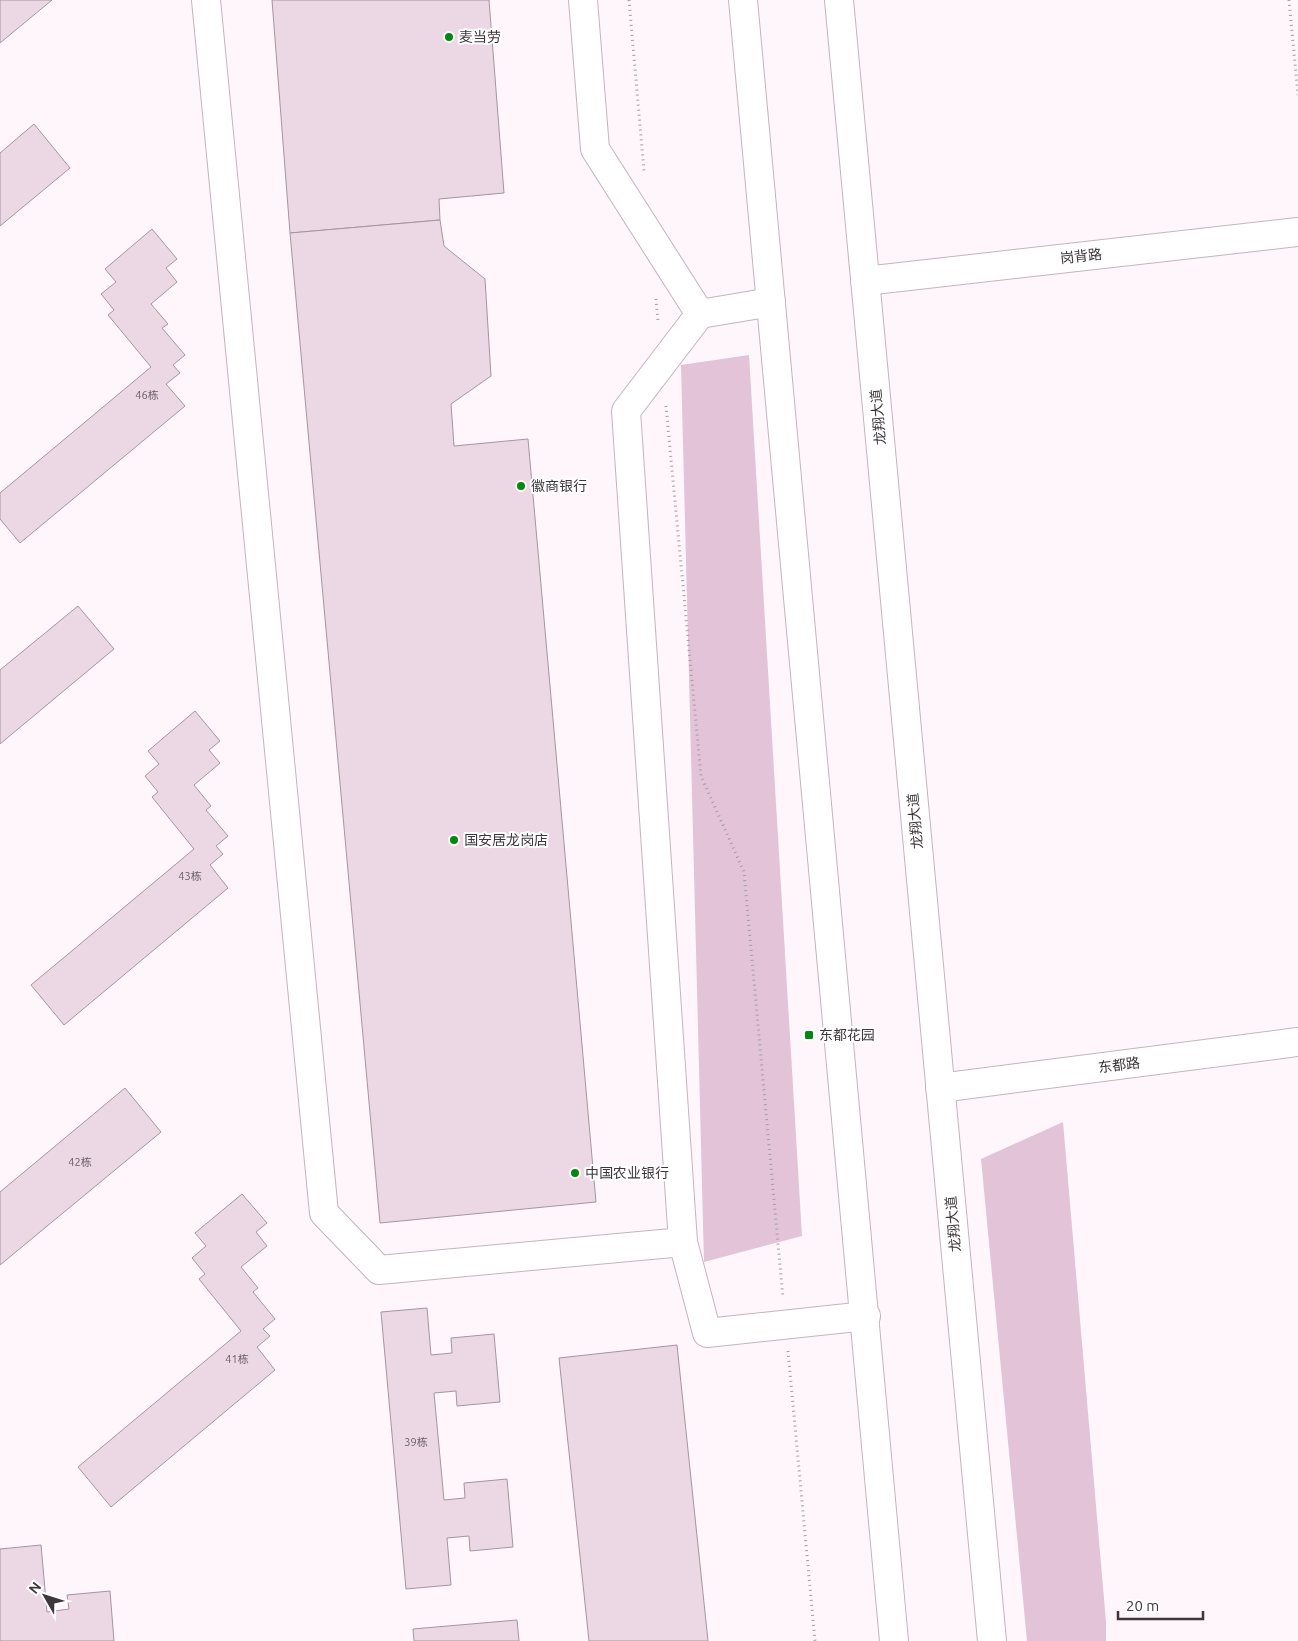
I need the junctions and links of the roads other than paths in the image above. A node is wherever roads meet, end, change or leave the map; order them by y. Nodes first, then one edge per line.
1 (206, 0) edge
2 (583, 0) edge
3 (743, 0) edge
4 (838, 0) edge
5 (1298, 232) edge
6 (865, 281) junction
7 (771, 302) junction
8 (700, 314) junction
9 (1298, 1042) edge
10 (940, 1088) junction
11 (683, 1242) junction
12 (866, 1316) junction
13 (894, 1641) edge
14 (992, 1641) edge

1 - 11 main road
2 - 8 main road
3 - 7 main road
4 - 6 main road, 龙翔大道
5 - 6 main road, 岗背路
6 - 10 main road, 龙翔大道
7 - 8 main road
7 - 12 main road
8 - 11 main road
9 - 10 main road, 东都路
10 - 14 main road, 龙翔大道
11 - 12 main road
12 - 13 main road

